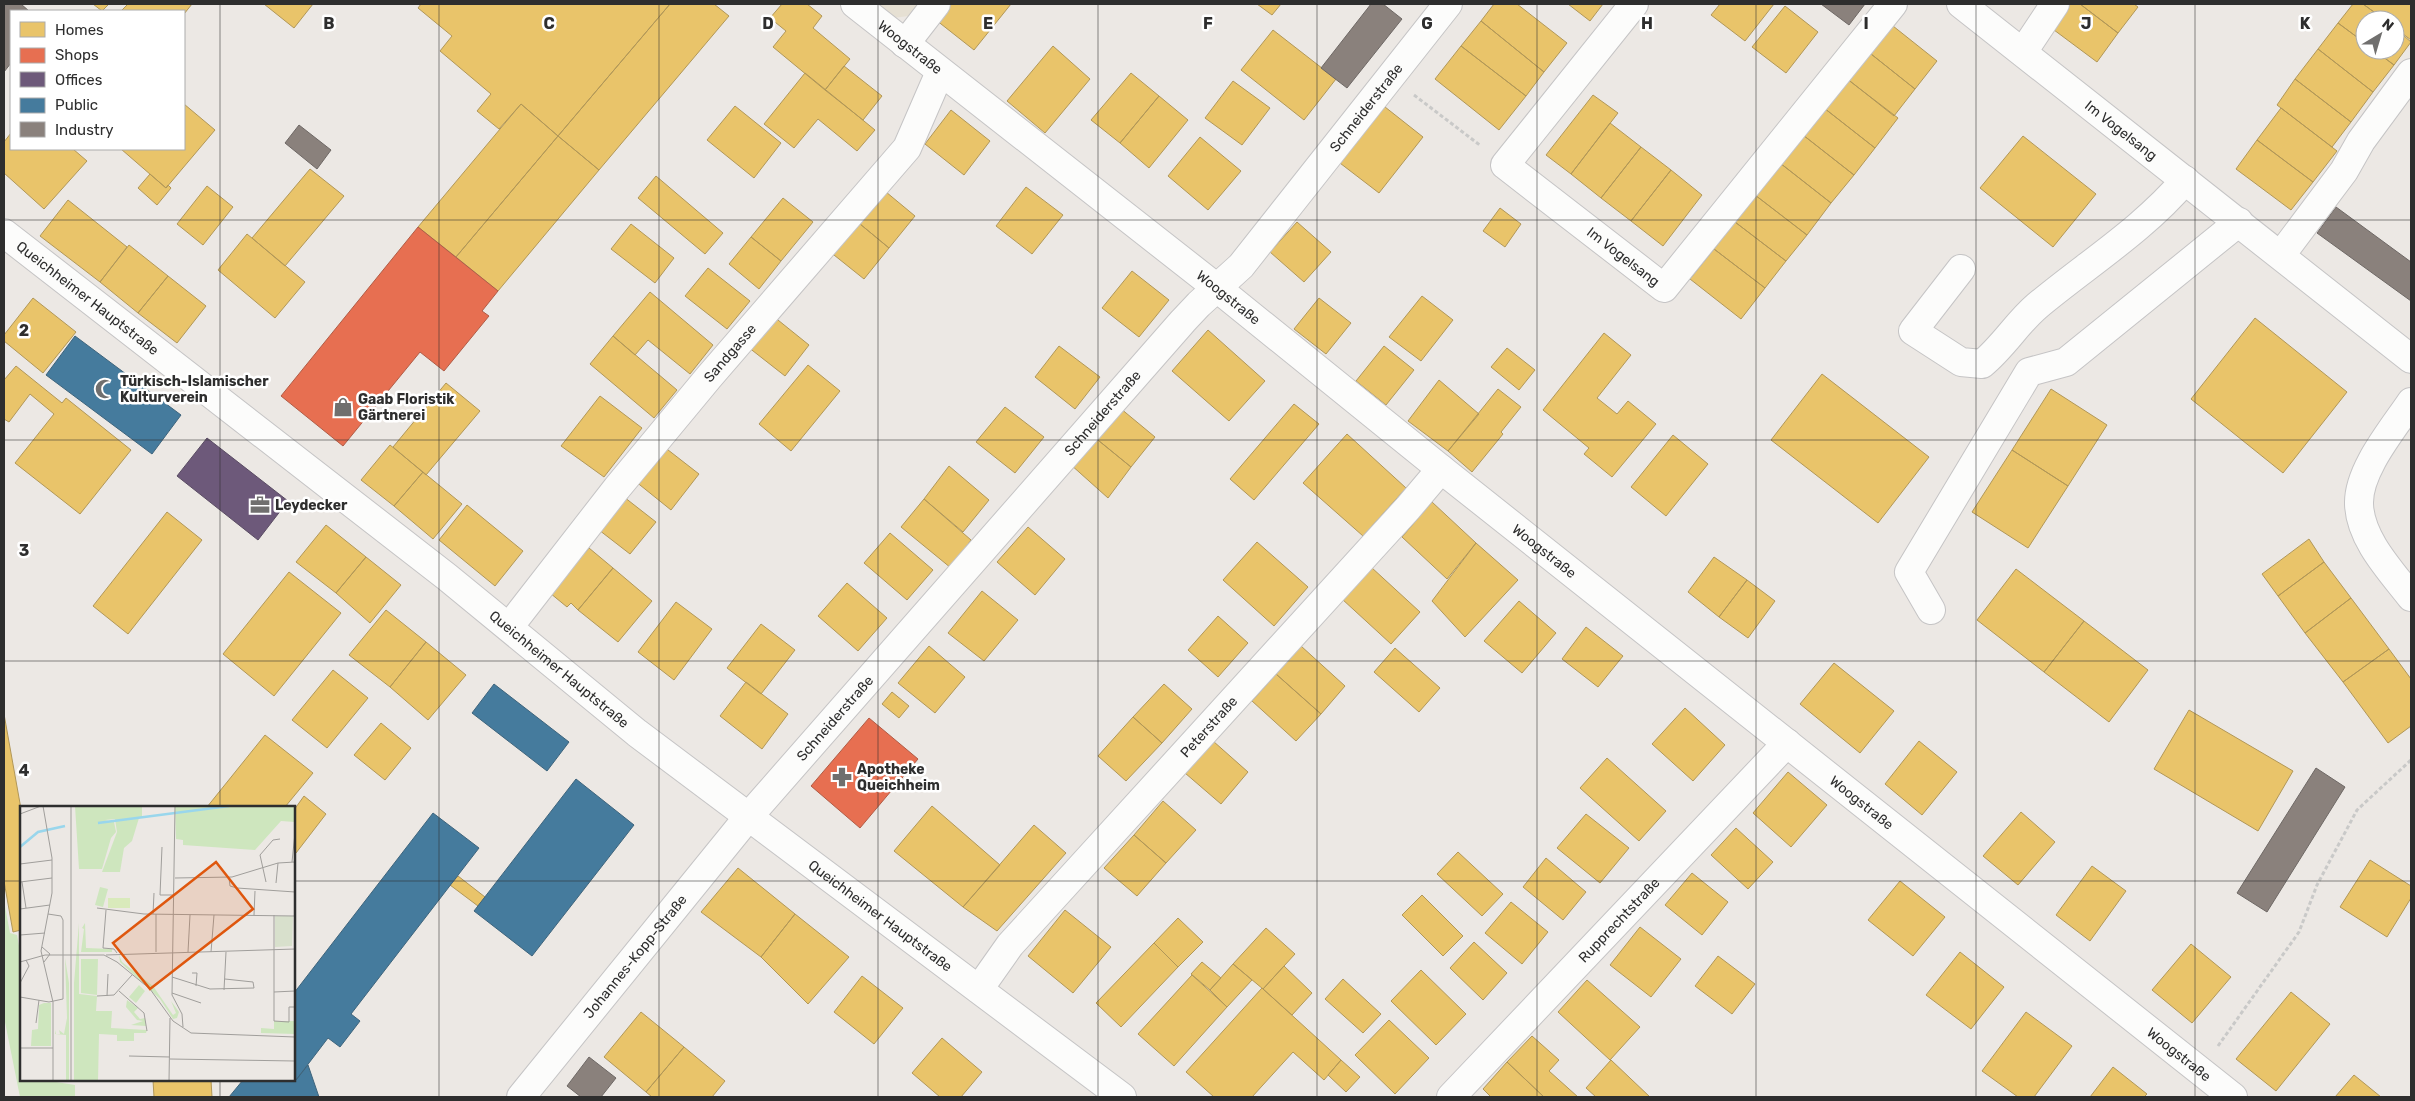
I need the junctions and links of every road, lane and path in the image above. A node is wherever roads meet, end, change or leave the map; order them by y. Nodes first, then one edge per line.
1 (855, 4) edge
2 (936, 4) edge
3 (1448, 4) edge
4 (1634, 4) edge
5 (1893, 4) edge
6 (1961, 4) edge
7 (2055, 4) edge
8 (905, 44) junction
9 (2023, 52) junction
10 (940, 72) junction
11 (2411, 74) edge
12 (1390, 77) junction
13 (1505, 165) junction
14 (2185, 180) junction
15 (2239, 222) junction
16 (4, 233) edge
17 (2281, 255) junction
18 (1961, 269) dead end
19 (1217, 288) junction
20 (2411, 359) edge
21 (2411, 402) edge
22 (1441, 469) junction
23 (2411, 597) edge
24 (1931, 610) dead end
25 (509, 627) junction
26 (1787, 743) junction
27 (2411, 760) edge
28 (749, 816) junction
29 (979, 989) junction
30 (2200, 1071) junction
31 (521, 1097) edge
32 (1122, 1097) edge
33 (1451, 1097) edge
34 (2234, 1097) edge

1 - 8 street, Woogstraße
2 - 8 street
3 - 12 street, Schneiderstraße
4 - 13 street
5 - 13 street, Im Vogelsang
6 - 9 street, Im Vogelsang
7 - 9 street
8 - 10 street, Woogstraße
9 - 14 street, Im Vogelsang
10 - 19 street, Woogstraße
10 - 25 street, Sandgasse
11 - 17 street
12 - 13 path
12 - 19 street, Schneiderstraße
14 - 15 street, Im Vogelsang
14 - 18 street
15 - 17 street, Im Vogelsang
15 - 24 street
16 - 25 street, Queichheimer Hauptstraße
17 - 20 street, Im Vogelsang
19 - 22 street, Woogstraße
19 - 28 street, Schneiderstraße
21 - 23 street
22 - 26 street, Woogstraße
22 - 29 street, Peterstraße
25 - 28 street, Queichheimer Hauptstraße
26 - 30 street, Woogstraße
26 - 33 street, Rupprechtstraße
27 - 30 path
28 - 29 street, Queichheimer Hauptstraße
28 - 31 street, Johannes-Kopp-Straße
29 - 32 street, Queichheimer Hauptstraße
30 - 34 street, Woogstraße

